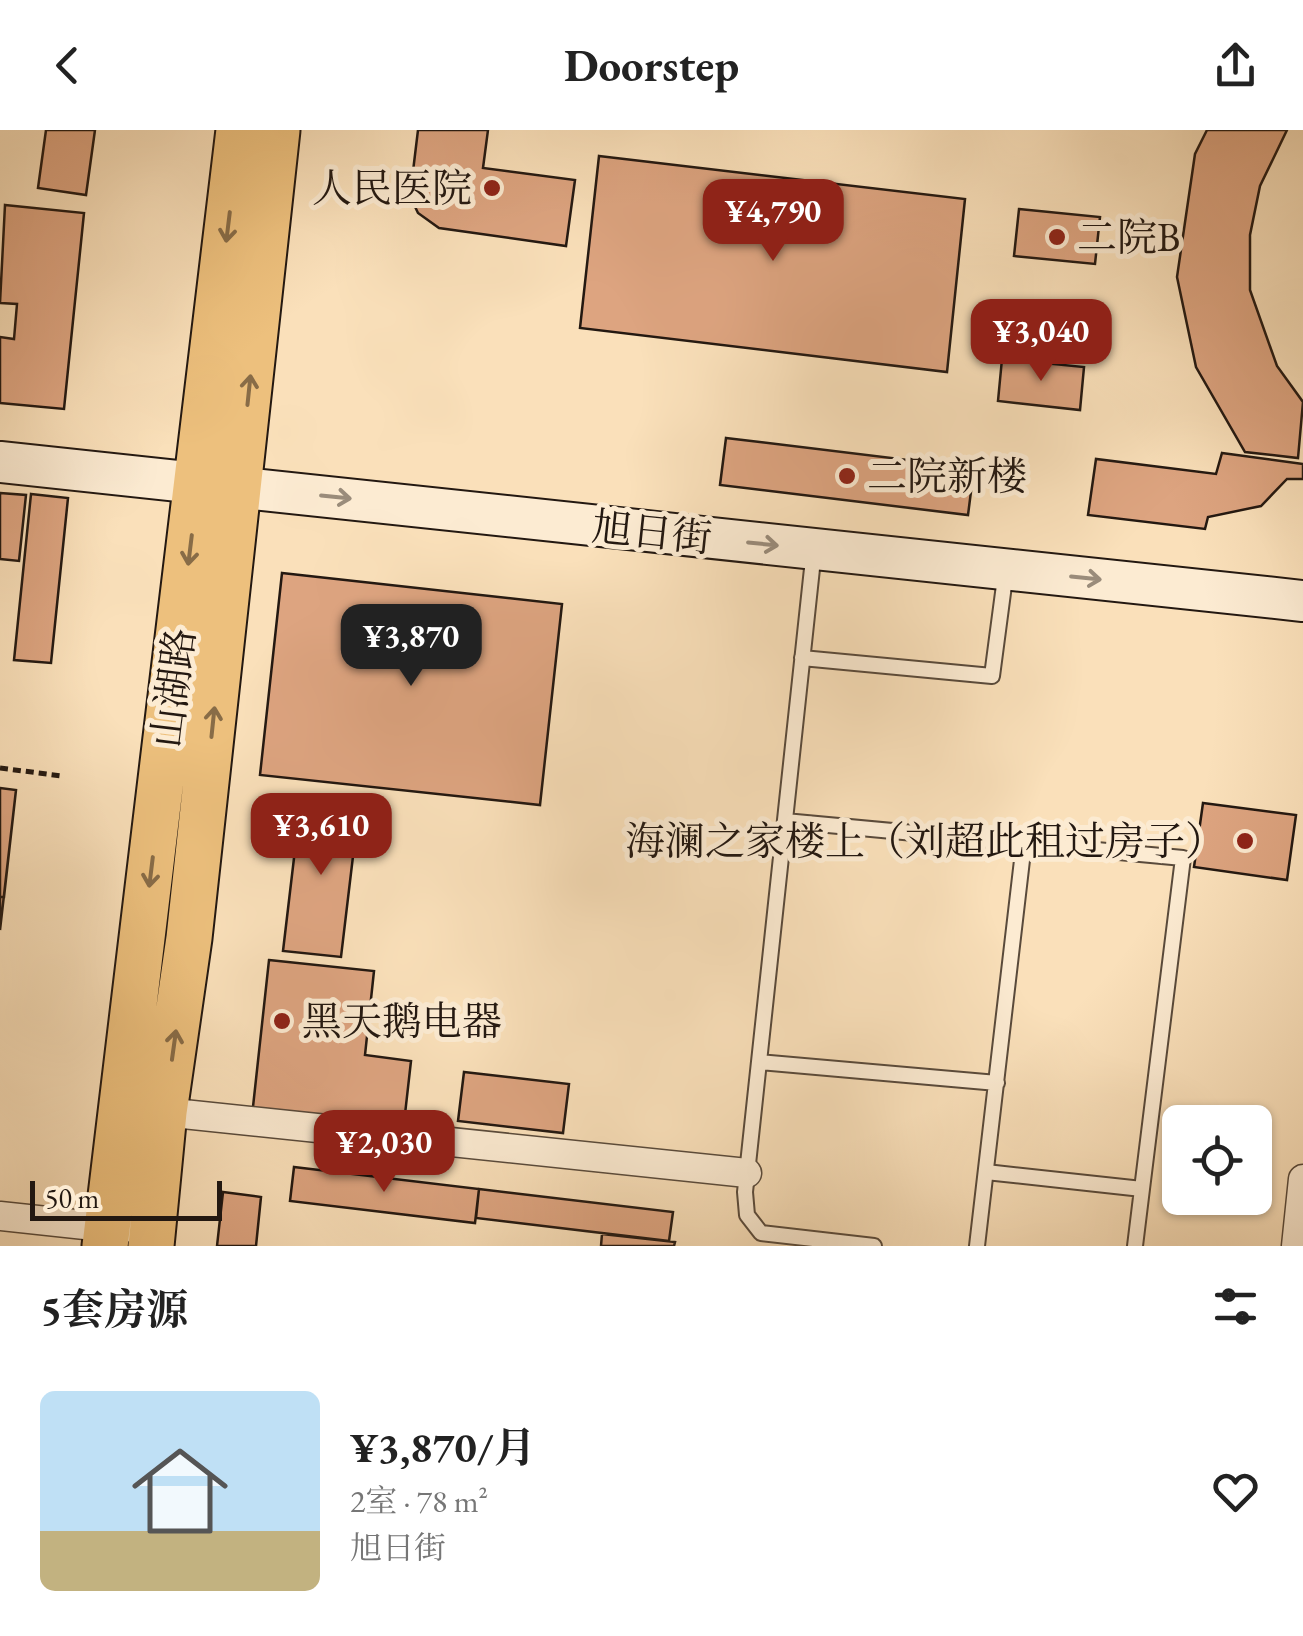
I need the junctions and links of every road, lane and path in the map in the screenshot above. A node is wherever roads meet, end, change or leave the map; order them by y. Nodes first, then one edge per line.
1 (239, 130) edge
2 (277, 130) edge
3 (0, 462) edge
4 (218, 485) junction
5 (814, 549) junction
6 (1006, 570) junction
7 (1303, 602) edge
8 (802, 658) junction
9 (0, 768) edge
10 (62, 776) dead end
11 (785, 821) junction
12 (1024, 843) junction
13 (759, 1062) junction
14 (997, 1082) junction
15 (164, 1112) junction
16 (986, 1172) junction
17 (747, 1173) junction
18 (1303, 1179) edge
19 (1142, 1189) junction
20 (0, 1216) edge
21 (106, 1237) edge
22 (152, 1239) edge
23 (769, 1240) edge
24 (874, 1246) edge
25 (977, 1246) edge
26 (1136, 1246) edge
27 (1296, 1246) edge

1 -> 4 main road, 山湖路
4 -> 2 main road, 山湖路
3 - 4 main road, 旭日街
4 -> 5 main road, 旭日街
15 -> 4 main road, 山湖路
4 -> 21 main road, 山湖路
5 - 6 main road, 旭日街
5 - 8 lane
6 -> 7 main road, 旭日街
6 - 8 lane
8 - 11 lane
9 - 10 path
11 - 12 lane
11 - 13 lane
12 - 14 lane
12 - 19 lane
13 - 14 lane
13 - 17 lane
14 - 16 lane
15 - 17 street
15 - 22 main road, 山湖路
16 - 19 lane
16 - 25 lane
17 - 23 lane
18 - 27 street
19 - 26 lane
20 - 21 street
21 - 22 street
23 - 24 lane

